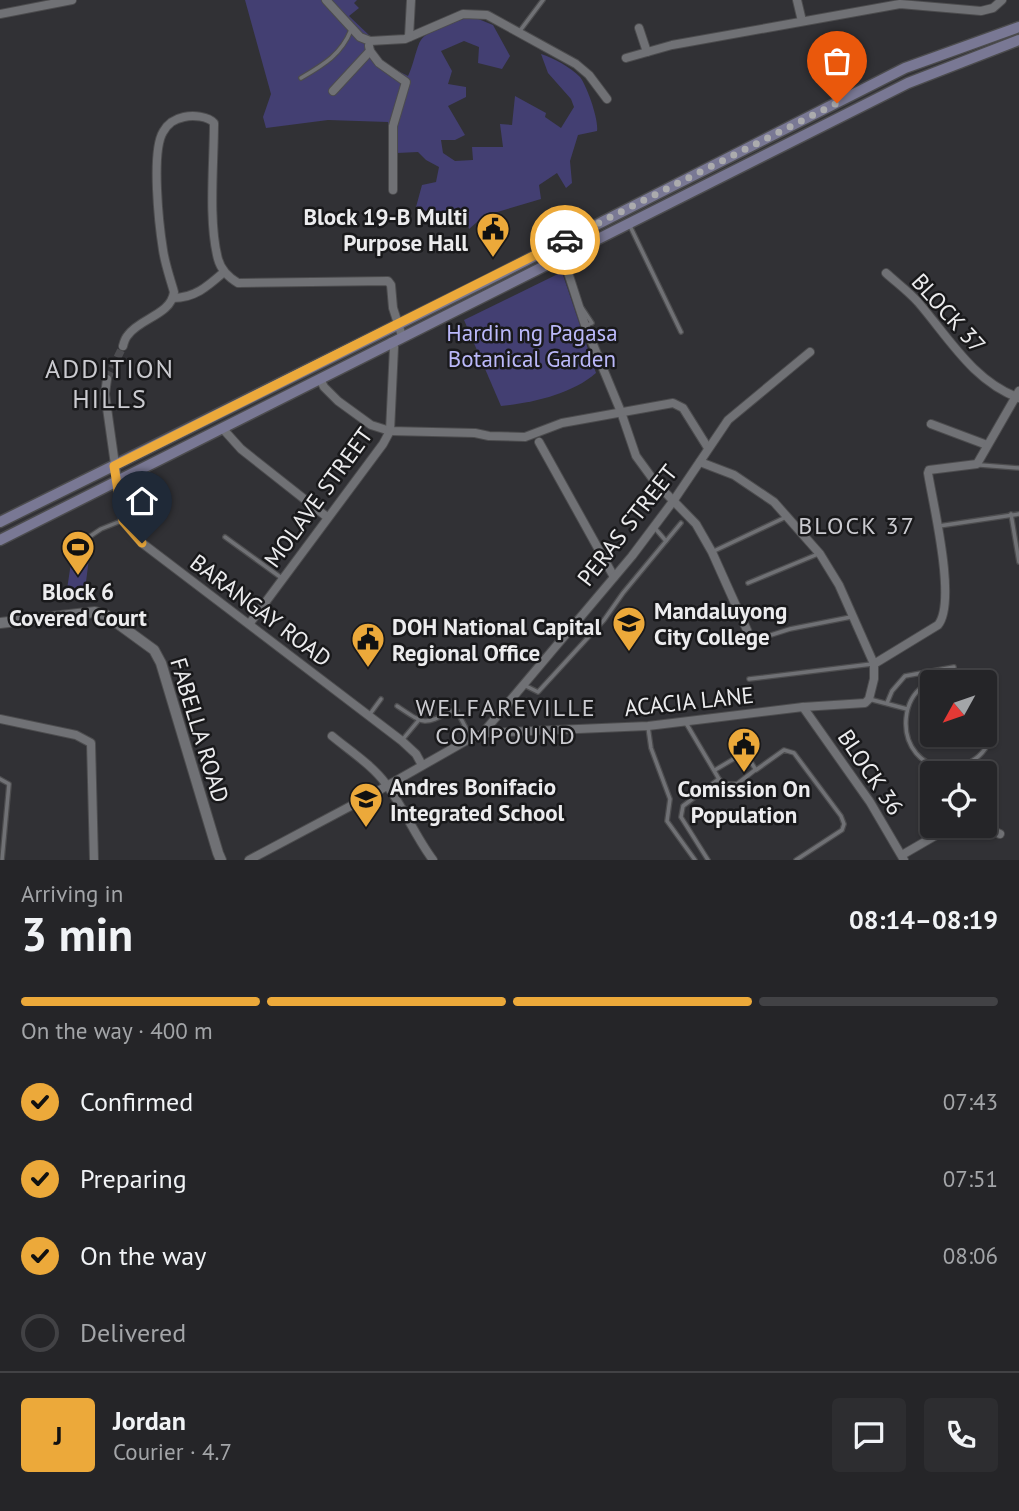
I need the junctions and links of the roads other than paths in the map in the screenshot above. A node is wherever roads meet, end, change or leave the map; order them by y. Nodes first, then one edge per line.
1 (72, 0) edge
2 (326, 0) edge
3 (411, 0) edge
4 (543, 0) edge
5 (797, 0) edge
6 (1002, 0) edge
7 (899, 2) edge
8 (0, 14) edge
9 (802, 21) junction
10 (1019, 27) edge
11 (351, 28) junction
12 (639, 28) dead end
13 (518, 34) junction
14 (409, 37) junction
15 (366, 40) junction
16 (1019, 40) edge
17 (370, 51) junction
18 (647, 52) junction
19 (626, 58) dead end
20 (301, 78) dead end
21 (332, 91) dead end
22 (607, 99) dead end
23 (393, 190) dead end
24 (629, 224) junction
25 (551, 248) junction
26 (560, 258) junction
27 (224, 272) junction
28 (886, 273) dead end
29 (173, 298) junction
30 (398, 324) junction
31 (681, 331) dead end
32 (402, 336) junction
33 (391, 342) junction
34 (123, 346) tunnel mouth
35 (810, 352) dead end
36 (107, 379) tunnel mouth
37 (320, 379) junction
38 (1018, 396) edge
39 (621, 412) junction
40 (930, 424) dead end
41 (223, 429) junction
42 (390, 431) junction
43 (539, 442) dead end
44 (987, 445) junction
45 (708, 448) junction
46 (700, 462) junction
47 (978, 464) junction
48 (114, 466) junction
49 (1019, 468) edge
50 (116, 480) junction
51 (674, 500) junction
52 (1011, 514) junction
53 (1019, 514) edge
54 (788, 516) junction
55 (327, 517) junction
56 (123, 521) junction
57 (0, 522) edge
58 (681, 523) dead end
59 (937, 526) junction
60 (654, 527) junction
61 (225, 537) dead end
62 (0, 540) edge
63 (666, 541) junction
64 (77, 545) dead end
65 (712, 552) junction
66 (820, 554) junction
67 (1019, 562) edge
68 (614, 577) junction
69 (283, 580) junction
70 (748, 583) dead end
71 (853, 616) junction
72 (0, 623) edge
73 (250, 624) junction
74 (751, 639) joint
75 (874, 664) junction
76 (954, 667) dead end
77 (749, 679) dead end
78 (521, 685) junction
79 (920, 691) edge
80 (381, 699) dead end
81 (869, 699) junction
82 (887, 703) junction
83 (397, 706) dead end
84 (803, 707) junction
85 (907, 709) junction
86 (369, 716) junction
87 (0, 719) edge
88 (418, 720) junction
89 (685, 722) junction
90 (648, 726) junction
91 (486, 733) junction
92 (332, 736) dead end
93 (471, 738) junction
94 (402, 741) junction
95 (985, 747) edge
96 (422, 765) junction
97 (715, 770) junction
98 (756, 770) junction
99 (0, 779) edge
100 (719, 779) junction
101 (387, 785) junction
102 (997, 833) edge
103 (1000, 834) dead end
104 (933, 838) edge
105 (903, 857) edge
106 (2, 860) edge
107 (94, 860) edge
108 (222, 860) edge
109 (249, 860) edge
110 (433, 860) edge
111 (695, 860) edge
112 (708, 860) edge
113 (796, 860) edge

1 - 8 street
2 - 11 street
3 - 14 street
4 - 13 lane
5 - 9 street
6 - 7 street
7 - 9 street
9 - 18 street
10 - 25 main road
11 - 15 street
11 - 20 lane
12 - 18 street
13 - 14 street
13 - 22 street
14 - 15 street
15 - 17 street
16 - 24 main road
17 - 21 street
17 - 23 street
18 - 19 street
24 - 26 main road
24 - 31 lane
25 - 26 main road
25 - 30 main road
26 - 32 main road
26 - 39 street
27 - 29 street
27 - 29 street
27 - 30 street
28 - 38 street, BLOCK 37
29 - 34 street
30 - 32 street
30 - 48 main road
32 - 33 main road
33 - 37 main road
33 - 42 street, MOLAVE STREET
35 - 45 street, PERAS STREET
36 - 48 street
37 - 41 main road
37 - 42 street
38 - 44 street
39 - 42 street
39 - 45 street
39 - 51 street
40 - 44 street
41 - 50 main road
41 - 55 street
42 - 55 street, MOLAVE STREET
43 - 68 street
44 - 47 street
45 - 46 street, PERAS STREET
46 - 51 street, PERAS STREET
46 - 54 street
47 - 49 lane
47 - 59 street
48 - 50 street
48 - 57 main road
50 - 56 street
50 - 62 main road
51 - 60 street, PERAS STREET
51 - 65 street
52 - 53 lane
52 - 59 lane
52 - 67 lane
54 - 65 lane
54 - 66 street
55 - 69 street, MOLAVE STREET
56 - 64 lane
56 - 73 street, BARANGAY ROAD
58 - 63 lane
59 - 75 street
60 - 63 lane
60 - 68 street, PERAS STREET
61 - 69 lane
63 - 78 lane
65 - 74 street
66 - 70 lane
66 - 71 street
68 - 78 street, PERAS STREET
69 - 73 street, MOLAVE STREET
71 - 74 lane
71 - 75 street
72 - 108 street, FABELLA ROAD
73 - 86 street, BARANGAY ROAD
75 - 77 lane
75 - 81 street
76 - 82 lane
78 - 91 street, PERAS STREET
79 - 85 lane
80 - 86 lane
81 - 82 lane
81 - 84 street, ACACIA LANE
82 - 85 lane
83 - 88 lane
84 - 89 street, ACACIA LANE
84 - 105 street, BLOCK 36
85 - 95 lane
86 - 94 street, BARANGAY ROAD
87 - 107 street
88 - 93 lane
88 - 94 lane
89 - 90 street, ACACIA LANE
89 - 97 lane
90 - 91 street, ACACIA LANE
90 - 111 lane
91 - 93 street, ACACIA LANE
92 - 101 street
93 - 96 street, ACACIA LANE
94 - 96 street, BARANGAY ROAD
96 - 101 street, ACACIA LANE
97 - 98 lane
97 - 100 lane
98 - 100 lane
98 - 113 lane
99 - 106 lane
100 - 112 lane
101 - 109 street, ACACIA LANE
101 - 110 street
102 - 103 street
104 - 105 street

